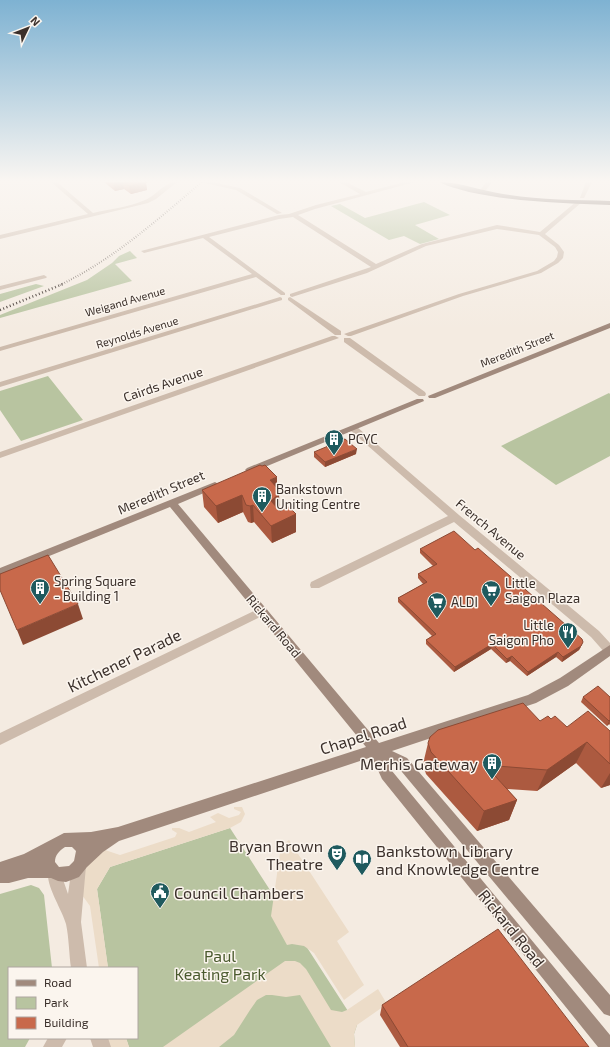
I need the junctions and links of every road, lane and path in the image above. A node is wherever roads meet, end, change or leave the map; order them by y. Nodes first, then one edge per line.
1 (23, 231) edge
2 (223, 231) edge
3 (318, 231) edge
4 (481, 231) edge
5 (526, 231) edge
6 (547, 231) edge
7 (541, 234) junction
8 (1, 236) edge
9 (204, 236) junction
10 (144, 251) dead end
11 (376, 267) junction
12 (256, 275) junction
13 (44, 277) dead end
14 (0, 288) edge
15 (282, 296) junction
16 (291, 297) junction
17 (610, 325) edge
18 (336, 336) junction
19 (348, 337) junction
20 (0, 349) edge
21 (0, 385) edge
22 (421, 397) junction
23 (354, 428) junction
24 (0, 455) edge
25 (239, 475) edge
26 (225, 481) edge
27 (172, 503) junction
28 (455, 517) junction
29 (0, 572) edge
30 (315, 585) dead end
31 (262, 611) junction
32 (610, 650) edge
33 (0, 739) edge
34 (376, 750) junction
35 (118, 834) junction
36 (74, 840) junction
37 (53, 847) junction
38 (80, 864) junction
39 (0, 869) edge
40 (53, 872) junction
41 (0, 876) edge
42 (73, 922) junction
43 (78, 967) edge
44 (610, 1008) edge
45 (609, 1047) edge

1 - 8 street
2 - 9 street
3 - 11 street
4 - 11 street
5 - 7 street
6 - 7 street
7 - 19 street
9 - 10 street
9 - 12 street
11 - 16 street
12 - 15 street
12 - 20 street, Weigand Avenue
13 - 14 street
15 - 16 street
15 - 21 street, Reynolds Avenue
16 - 18 street
17 - 22 main road, Meredith Street
18 - 19 street
18 - 24 street, Cairds Avenue
19 - 22 street
22 - 23 main road
23 - 25 main road
23 - 28 street, French Avenue
26 - 27 main road, Meredith Street
27 - 29 main road, Meredith Street
27 - 31 main road, Rickard Road
28 - 30 street
28 - 32 street, French Avenue
31 - 33 street, Kitchener Parade
31 - 34 main road, Rickard Road
32 - 34 main road, Chapel Road
34 - 35 main road, Chapel Road
34 - 44 main road, Rickard Road
34 - 45 main road, Rickard Road
35 - 36 main road, Chapel Road
35 - 38 main road, Chapel Road
36 - 37 main road
36 - 38 main road
37 - 39 main road
37 - 40 main road
38 - 40 main road
38 - 42 street
40 - 41 main road
40 - 42 street
42 - 43 street

